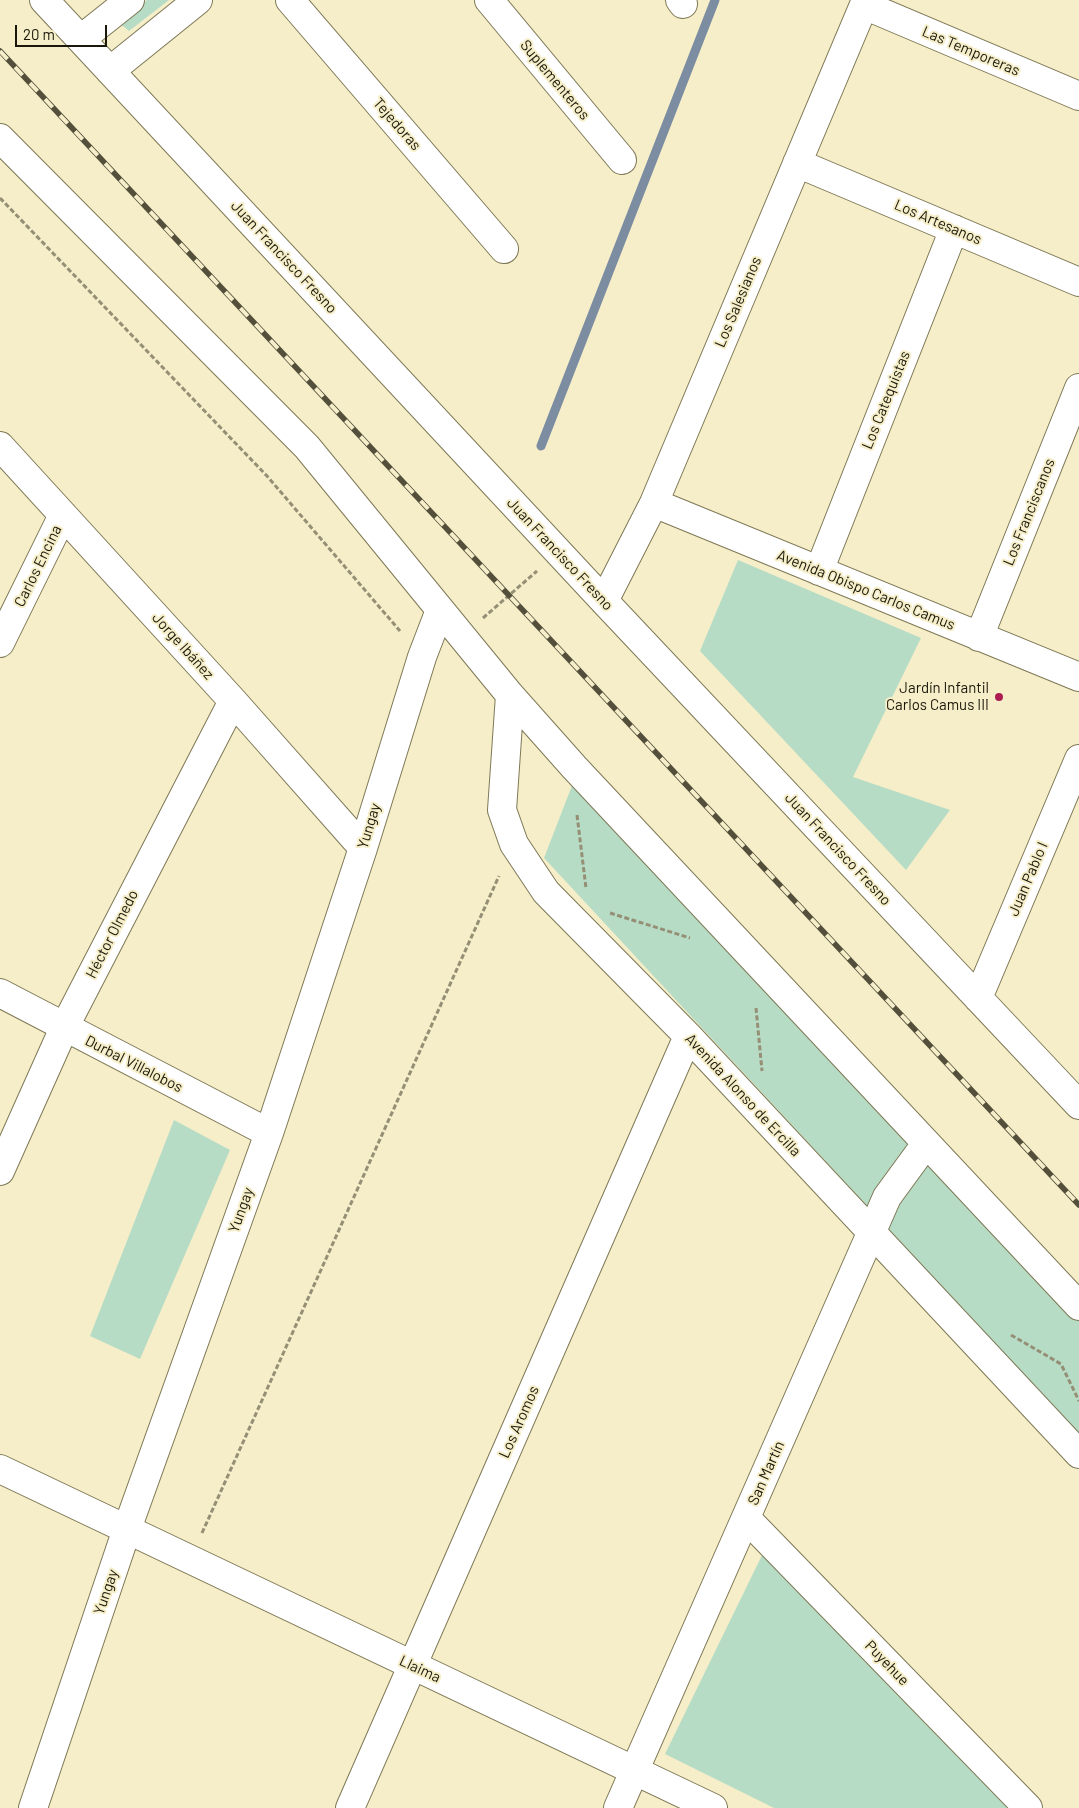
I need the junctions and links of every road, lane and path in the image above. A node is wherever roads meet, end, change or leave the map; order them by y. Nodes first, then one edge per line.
1 (44, 0) edge
2 (130, 0) edge
3 (198, 0) edge
4 (290, 0) edge
5 (489, 0) edge
6 (865, 3) edge
7 (81, 39) junction
8 (110, 71) junction
9 (1079, 96) edge
10 (1, 142) edge
11 (622, 160) dead end
12 (797, 163) junction
13 (0, 198) edge
14 (954, 229) junction
15 (504, 249) dead end
16 (1079, 282) edge
17 (1079, 388) edge
18 (0, 446) edge
19 (654, 503) junction
20 (63, 515) junction
21 (559, 553) junction
22 (819, 571) junction
23 (604, 601) junction
24 (440, 610) junction
25 (462, 636) junction
26 (979, 636) junction
27 (0, 643) edge
28 (422, 656) junction
29 (1079, 677) edge
30 (510, 695) junction
31 (233, 701) junction
32 (1079, 759) edge
33 (577, 811) dead end
34 (514, 844) junction
35 (363, 848) junction
36 (587, 897) dead end
37 (606, 912) dead end
38 (696, 944) dead end
39 (0, 993) edge
40 (978, 998) junction
41 (750, 1002) dead end
42 (64, 1028) junction
43 (688, 1036) junction
44 (763, 1076) dead end
45 (1079, 1105) edge
46 (269, 1133) junction
47 (926, 1145) junction
48 (0, 1171) edge
49 (871, 1232) junction
50 (1079, 1306) edge
51 (1079, 1454) edge
52 (0, 1468) edge
53 (746, 1518) junction
54 (127, 1529) junction
55 (190, 1561) junction
56 (412, 1666) junction
57 (635, 1770) junction
58 (33, 1808) edge
59 (350, 1808) edge
60 (618, 1808) edge
61 (713, 1808) edge
62 (1028, 1808) edge

1 - 7 street, Juan Francisco Fresno
2 - 7 street
3 - 8 street
4 - 15 street, Tejedoras
5 - 11 street, Suplementeros
6 - 9 street, Las Temporeras
6 - 12 street, Los Salesianos
7 - 8 street, Juan Francisco Fresno
8 - 21 street, Juan Francisco Fresno
10 - 24 street
12 - 14 street, Los Artesanos
12 - 19 street, Los Salesianos
13 - 28 path
14 - 16 street, Los Artesanos
14 - 22 street, Los Catequistas
17 - 26 street, Los Franciscanos
18 - 20 street, Jorge Ibáñez
19 - 22 street, Avenida Obispo Carlos Camus
19 - 23 street, Los Salesianos
20 - 27 street, Carlos Encina
20 - 31 street, Jorge Ibáñez
21 - 23 street, Juan Francisco Fresno
21 - 25 path
22 - 26 street, Avenida Obispo Carlos Camus
23 - 40 street, Juan Francisco Fresno
24 - 25 street
24 - 28 street, Yungay
25 - 30 street
26 - 29 street, Avenida Obispo Carlos Camus
28 - 35 street, Yungay
30 - 34 street, Avenida Alonso de Ercilla
30 - 47 street
31 - 35 street, Jorge Ibáñez
31 - 42 street, Héctor Olmedo
32 - 40 street, Juan Pablo I
33 - 36 path
34 - 43 street, Avenida Alonso de Ercilla
34 - 55 path
35 - 46 street, Yungay
37 - 38 path
39 - 42 street, Durbal Villalobos
40 - 45 street, Juan Francisco Fresno
41 - 44 path
42 - 46 street, Durbal Villalobos
42 - 48 street, Héctor Olmedo
43 - 49 street, Avenida Alonso de Ercilla
43 - 56 street, Los Aromos
46 - 54 street, Yungay
47 - 49 street, San Martín
47 - 50 street
49 - 51 street, Avenida Alonso de Ercilla
49 - 53 street, San Martín
52 - 54 street, Llaima
53 - 57 street, San Martín
53 - 62 street, Puyehue
54 - 55 street, Llaima
54 - 58 street, Yungay
55 - 56 street, Llaima
56 - 57 street, Llaima
56 - 59 street, Los Aromos
57 - 60 street, San Martín
57 - 61 street, Llaima

